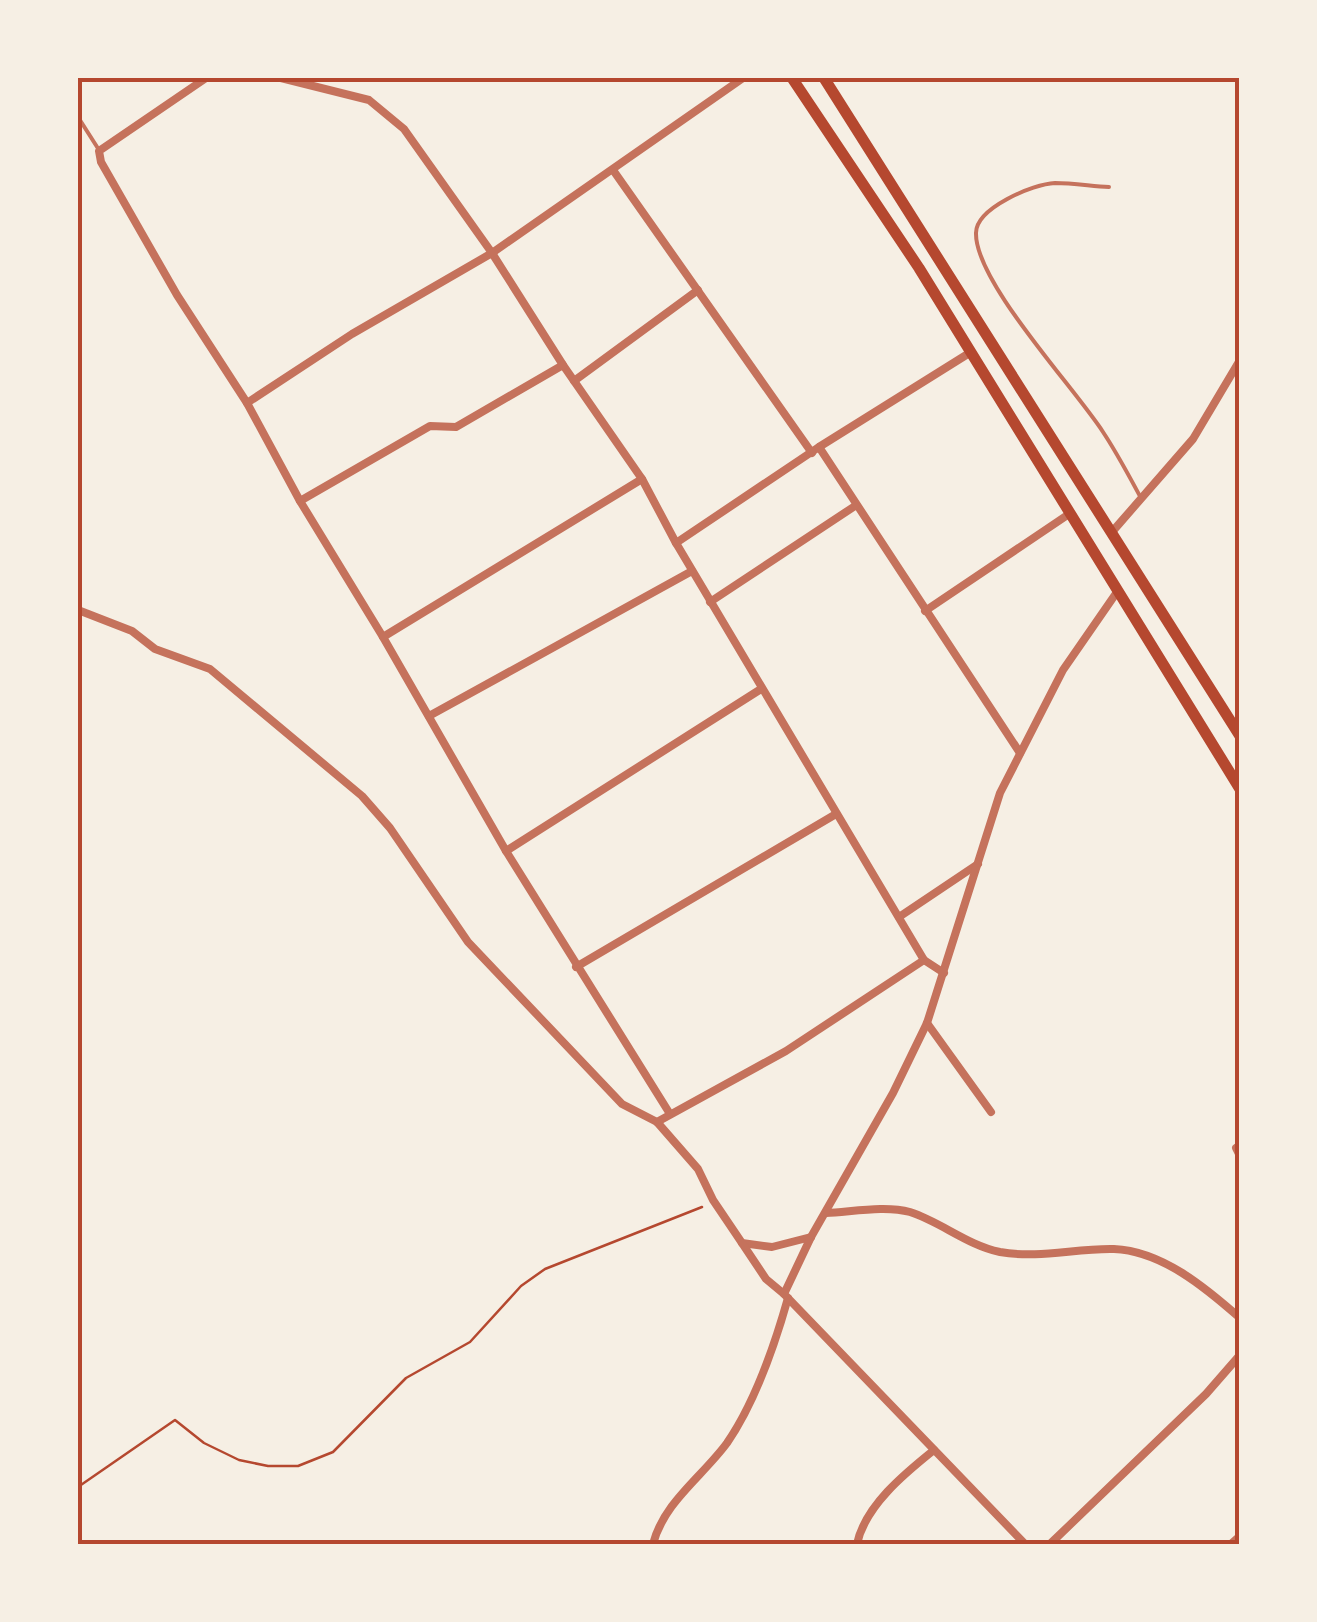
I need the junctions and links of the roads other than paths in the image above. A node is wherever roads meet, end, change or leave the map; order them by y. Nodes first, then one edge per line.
1 (206, 78) edge
2 (281, 78) edge
3 (743, 78) edge
4 (792, 78) edge
5 (824, 78) edge
6 (78, 116) edge
7 (99, 150) junction
8 (614, 170) junction
9 (1109, 188) dead end
10 (492, 254) junction
11 (698, 290) junction
12 (971, 352) junction
13 (1240, 360) edge
14 (562, 365) junction
15 (574, 381) junction
16 (247, 403) junction
17 (816, 450) junction
18 (642, 480) junction
19 (1141, 498) junction
20 (300, 501) junction
21 (855, 506) junction
22 (1070, 514) junction
23 (1112, 532) junction
24 (676, 544) junction
25 (692, 571) junction
26 (1116, 592) junction
27 (710, 602) junction
28 (78, 610) edge
29 (924, 611) junction
30 (383, 637) junction
31 (762, 689) junction
32 (429, 716) junction
33 (1240, 736) edge
34 (1020, 753) junction
35 (1240, 789) edge
36 (836, 814) junction
37 (506, 850) junction
38 (979, 864) junction
39 (898, 917) junction
40 (924, 960) junction
41 (576, 968) junction
42 (944, 973) junction
43 (927, 1022) junction
44 (991, 1112) dead end
45 (670, 1114) junction
46 (656, 1122) junction
47 (1240, 1146) edge
48 (1240, 1156) edge
49 (826, 1213) junction
50 (812, 1236) junction
51 (742, 1242) junction
52 (786, 1296) junction
53 (1240, 1318) edge
54 (1240, 1355) edge
55 (934, 1450) junction
56 (1240, 1536) edge
57 (654, 1544) edge
58 (857, 1544) edge
59 (1026, 1544) edge
60 (1050, 1544) edge
61 (1232, 1544) edge

1 - 7 street
2 - 10 street
3 - 8 street
4 - 12 main road
5 - 23 main road
6 - 7 lane
7 - 16 street
8 - 10 street
8 - 11 street
9 - 19 lane
10 - 14 street
10 - 16 street
11 - 15 street
11 - 17 street
12 - 17 street
12 - 22 main road
13 - 19 street
14 - 15 street
14 - 20 street
15 - 18 street
16 - 20 street
17 - 21 street
17 - 24 street
18 - 24 street
18 - 30 street
19 - 23 street
20 - 30 street
21 - 27 street
21 - 29 street
22 - 26 main road
22 - 29 street
23 - 33 main road
24 - 25 street
25 - 27 street
25 - 32 street
26 - 34 street
26 - 35 main road
27 - 31 street
28 - 46 street
29 - 34 street
30 - 32 street
31 - 36 street
31 - 37 street
32 - 37 street
34 - 38 street
36 - 39 street
36 - 41 street
37 - 41 street
38 - 39 street
38 - 42 street
39 - 40 street
40 - 42 street
40 - 45 street
41 - 45 street
42 - 43 street
43 - 44 street
43 - 49 street
45 - 46 street
46 - 51 street
47 - 48 street
49 - 50 street
49 - 53 street
50 - 51 street
50 - 52 street
51 - 52 street
52 - 55 street
52 - 57 street
54 - 60 street
55 - 58 street
55 - 59 street
56 - 61 street

